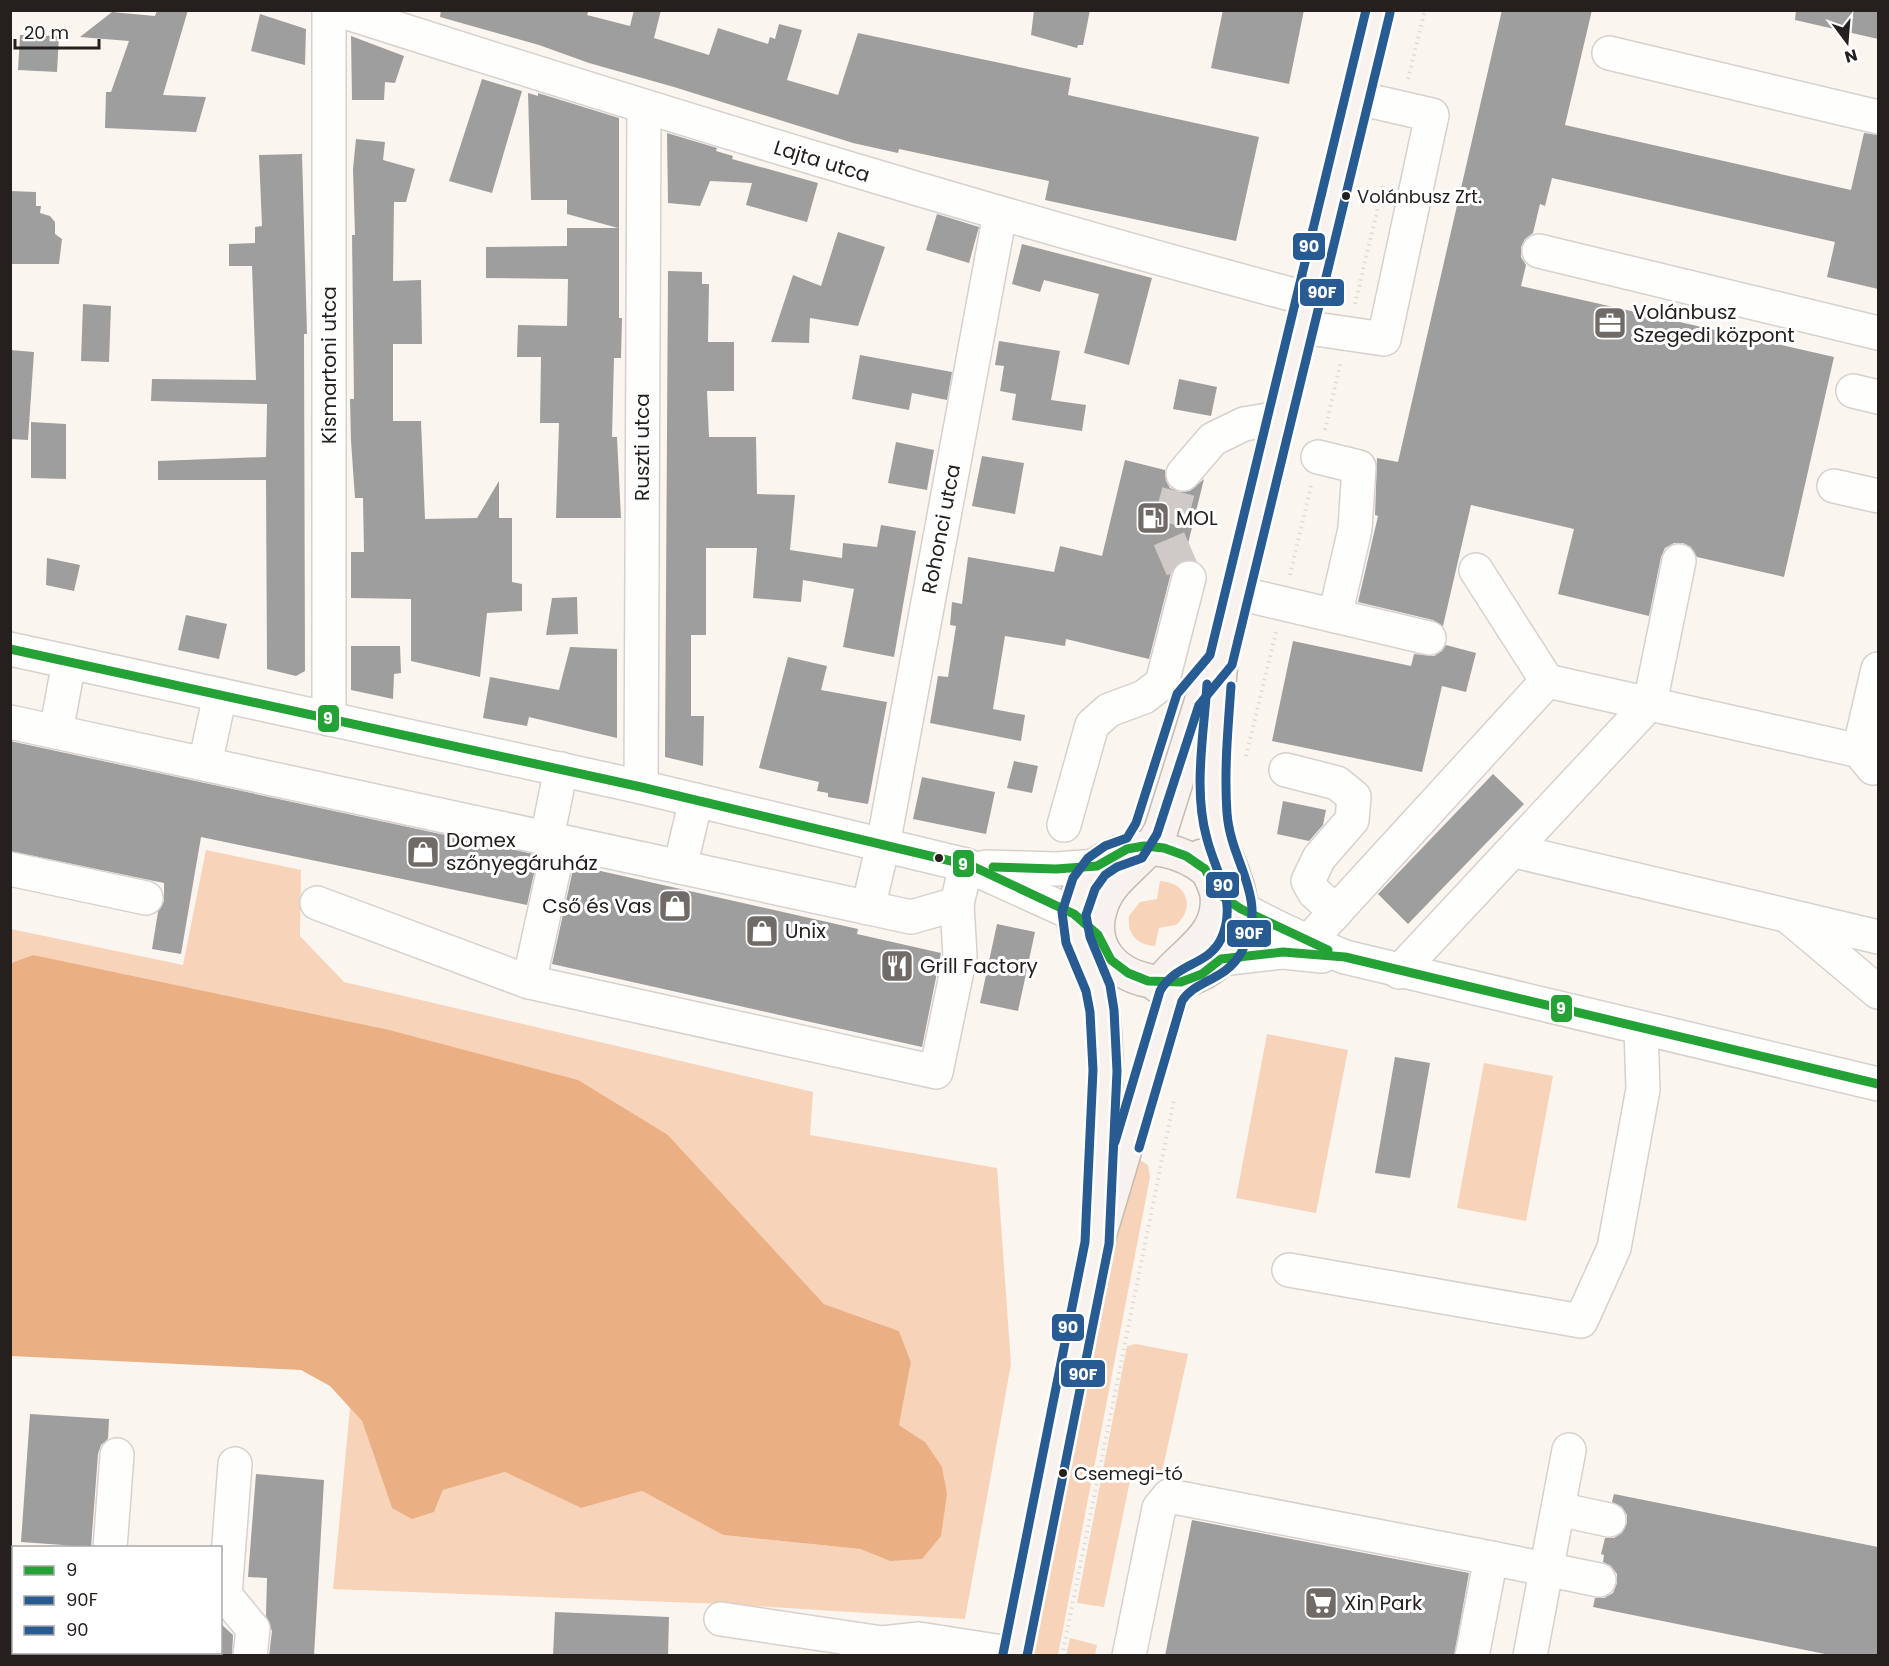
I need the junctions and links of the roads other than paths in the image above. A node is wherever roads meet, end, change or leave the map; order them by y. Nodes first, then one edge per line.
1 (329, 10) edge
2 (339, 10) edge
3 (1378, 10) edge
4 (1610, 53) dead end
5 (1358, 98) junction
6 (644, 107) junction
7 (1878, 117) edge
8 (1000, 214) junction
9 (1539, 251) dead end
10 (1306, 313) junction
11 (1878, 333) edge
12 (1280, 418) junction
13 (1318, 457) road end
14 (1182, 474) tunnel mouth
15 (1834, 486) dead end
16 (1878, 496) edge
17 (1679, 561) dead end
18 (1476, 570) dead end
19 (1237, 597) junction
20 (1335, 616) junction
21 (1429, 638) dead end
22 (10, 649) edge
23 (1221, 661) junction
24 (69, 662) junction
25 (1878, 669) edge
26 (1547, 681) junction
27 (220, 695) junction
28 (1650, 703) junction
29 (329, 718) junction
30 (10, 722) edge
31 (56, 732) junction
32 (1869, 753) edge
33 (1228, 761) junction
34 (205, 764) junction
35 (561, 769) junction
36 (1286, 770) dead end
37 (1878, 776) edge
38 (641, 787) junction
39 (696, 800) junction
40 (1064, 825) dead end
41 (554, 840) junction
42 (882, 845) junction
43 (1144, 847) junction
44 (1515, 851) junction
45 (969, 866) junction
46 (1097, 866) junction
47 (680, 867) junction
48 (10, 869) edge
49 (1221, 891) junction
50 (146, 898) dead end
51 (317, 903) dead end
52 (957, 904) junction
53 (868, 908) junction
54 (1336, 912) junction
55 (1787, 915) junction
56 (1094, 936) junction
57 (1878, 937) edge
58 (1308, 942) junction
59 (1345, 957) junction
60 (1221, 959) junction
61 (1399, 972) junction
62 (529, 982) junction
63 (1170, 983) junction
64 (1878, 992) edge
65 (1641, 1029) junction
66 (1105, 1070) junction
67 (1878, 1084) edge
68 (1097, 1243) junction
69 (1289, 1270) dead end
70 (1569, 1450) dead end
71 (117, 1455) dead end
72 (235, 1464) dead end
73 (1558, 1509) junction
74 (1609, 1520) dead end
75 (110, 1546) edge
76 (1491, 1558) junction
77 (1547, 1569) junction
78 (1599, 1580) dead end
79 (223, 1594) edge
80 (720, 1619) dead end
81 (869, 1649) edge
82 (1015, 1655) edge
83 (250, 1656) edge
84 (1129, 1656) edge
85 (1472, 1656) edge
86 (1530, 1656) edge

1 - 29 street, Kismartoni utca
2 - 6 street, Lajta utca
3 - 5 main road
4 - 7 street
5 - 10 main road
5 - 10 street, Lajta utca
6 - 8 street, Lajta utca
6 - 38 street, Ruszti utca
8 - 10 street, Lajta utca
8 - 42 street, Rohonci utca
9 - 11 street
10 - 12 main road
12 - 14 street
12 - 19 main road
13 - 20 street
15 - 16 street
17 - 28 street
18 - 26 street
19 - 20 street
19 - 23 main road
19 - 40 street
20 - 21 street
22 - 24 street
23 - 33 main road
23 - 43 main road
24 - 27 street
24 - 31 street
25 - 32 street
26 - 28 street
26 - 54 street
27 - 29 street
27 - 34 street
28 - 32 street
28 - 44 street
29 - 35 street
30 - 31 street
31 - 34 street
32 - 37 street
33 - 49 main road
33 - 49 main road
34 - 41 street
35 - 38 street
35 - 41 street
36 - 54 street
38 - 39 street
39 - 42 street
39 - 47 street
41 - 47 street
41 - 62 street
42 - 45 street
42 - 53 street, Rohonci utca
43 - 46 main road
43 - 49 main road
43 - 56 main road
44 - 55 street
44 - 61 street
45 - 46 street
45 - 52 street
45 - 56 street
46 - 56 main road
47 - 53 street
48 - 50 street
49 - 58 street
49 - 60 main road
49 - 63 main road
51 - 62 street
52 - 53 street
52 - 62 street
54 - 58 street
55 - 57 street
55 - 64 street
56 - 63 main road
56 - 66 main road
56 - 66 main road
58 - 59 street
59 - 60 street
59 - 61 street
60 - 63 main road
61 - 65 street
63 - 68 main road
65 - 67 street
65 - 69 street
66 - 68 main road
68 - 82 main road
70 - 73 street
71 - 75 street
72 - 79 street
73 - 74 street
73 - 77 street
76 - 77 street
76 - 84 street
76 - 85 street
77 - 78 street
77 - 86 street
79 - 83 street
80 - 81 street
81 - 82 street

